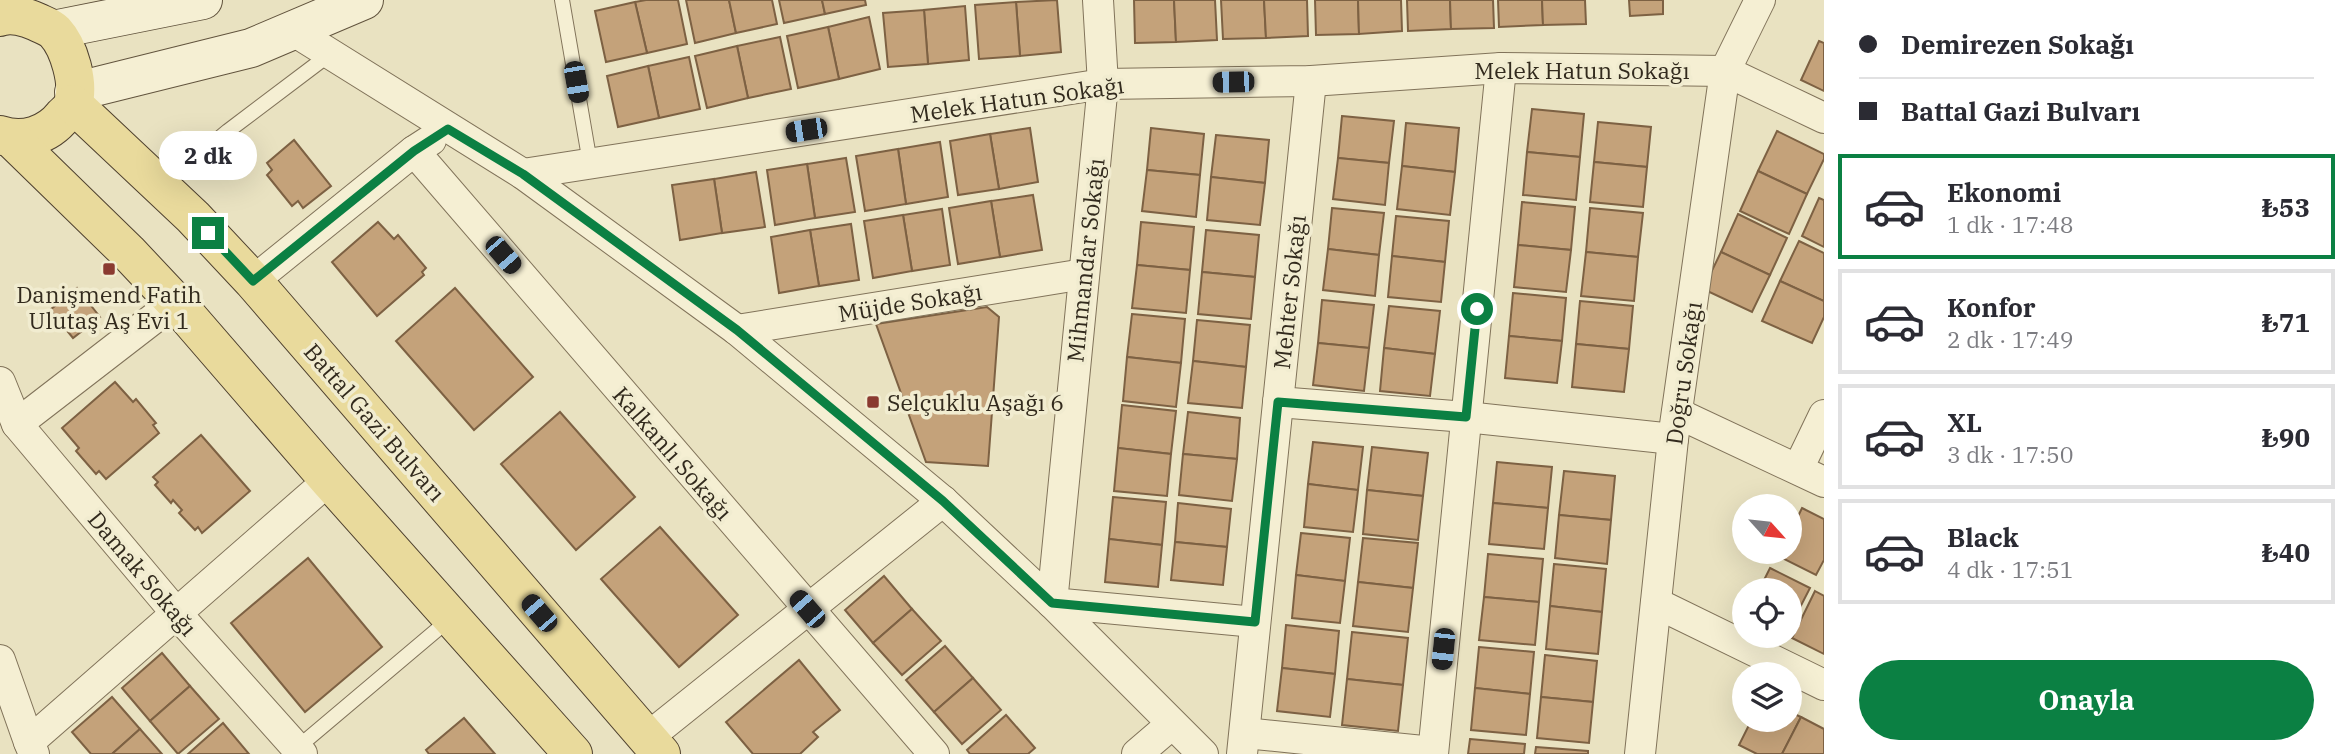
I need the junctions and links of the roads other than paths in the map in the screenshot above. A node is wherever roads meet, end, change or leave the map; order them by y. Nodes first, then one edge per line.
1 (203, 0) edge
2 (364, 0) edge
3 (562, 0) edge
4 (1098, 0) edge
5 (1760, 0) edge
6 (3, 12) edge
7 (53, 30) junction
8 (292, 30) junction
9 (330, 54) junction
10 (1501, 68) junction
11 (1725, 71) junction
12 (1311, 81) junction
13 (1103, 84) junction
14 (73, 98) junction
15 (1824, 118) edge
16 (448, 129) junction
17 (6, 136) edge
18 (414, 151) junction
19 (590, 163) junction
20 (523, 174) junction
21 (162, 187) junction
22 (1084, 274) junction
23 (253, 281) junction
24 (175, 302) junction
25 (737, 330) junction
26 (0, 382) edge
27 (1278, 402) junction
28 (1824, 415) edge
29 (1466, 417) junction
30 (17, 424) junction
31 (1675, 426) junction
32 (1811, 476) edge
33 (329, 480) junction
34 (943, 501) junction
35 (1052, 603) junction
36 (1656, 603) junction
37 (807, 609) junction
38 (177, 614) junction
39 (452, 618) junction
40 (1255, 622) junction
41 (0, 660) edge
42 (1824, 685) edge
43 (1172, 724) junction
44 (1244, 744) edge
45 (654, 746) edge
46 (31, 748) edge
47 (300, 751) edge
48 (1433, 753) edge
49 (573, 754) edge
50 (934, 754) edge
51 (1137, 754) edge
52 (1203, 754) edge
53 (1640, 754) edge

1 - 7 street
2 - 8 street
3 - 19 lane
4 - 13 street, Mihmandar Sokağı
5 - 11 street, Doğru Sokağı
6 - 7 main road
7 - 14 main road
8 - 9 street
8 - 14 street
9 - 16 street
9 - 21 lane
10 - 11 street, Melek Hatun Sokağı
10 - 12 street, Melek Hatun Sokağı
10 - 29 street
11 - 15 street
11 - 31 street, Doğru Sokağı
12 - 13 street, Melek Hatun Sokağı
12 - 27 street, Mehter Sokağı
13 - 19 street, Melek Hatun Sokağı
13 - 22 street, Mihmandar Sokağı
14 - 17 main road
14 - 21 main road, Battal Gazi Bulvarı
16 - 18 street
16 - 20 street
17 - 24 main road
18 - 23 street
18 - 37 street, Kalkanlı Sokağı
19 - 20 street, Melek Hatun Sokağı
20 - 25 street
21 - 23 main road, Battal Gazi Bulvarı
22 - 25 street, Müjde Sokağı
22 - 35 street, Mihmandar Sokağı
23 - 45 main road, Battal Gazi Bulvarı
24 - 30 street
24 - 33 main road
25 - 34 street
26 - 30 street, Damak Sokağı
27 - 29 street
27 - 40 street, Mehter Sokağı
28 - 32 street
29 - 31 street
29 - 48 street
30 - 38 street, Damak Sokağı
31 - 32 street
31 - 36 street, Doğru Sokağı
33 - 38 street
33 - 39 main road
34 - 35 street
34 - 37 street
35 - 40 street
35 - 43 street
36 - 42 street
36 - 53 street, Doğru Sokağı
37 - 45 street
37 - 50 street, Kalkanlı Sokağı
38 - 46 street
38 - 47 street, Damak Sokağı
39 - 47 lane
39 - 49 main road
40 - 44 street, Mehter Sokağı
41 - 46 street
43 - 51 street
43 - 52 street
44 - 48 street

